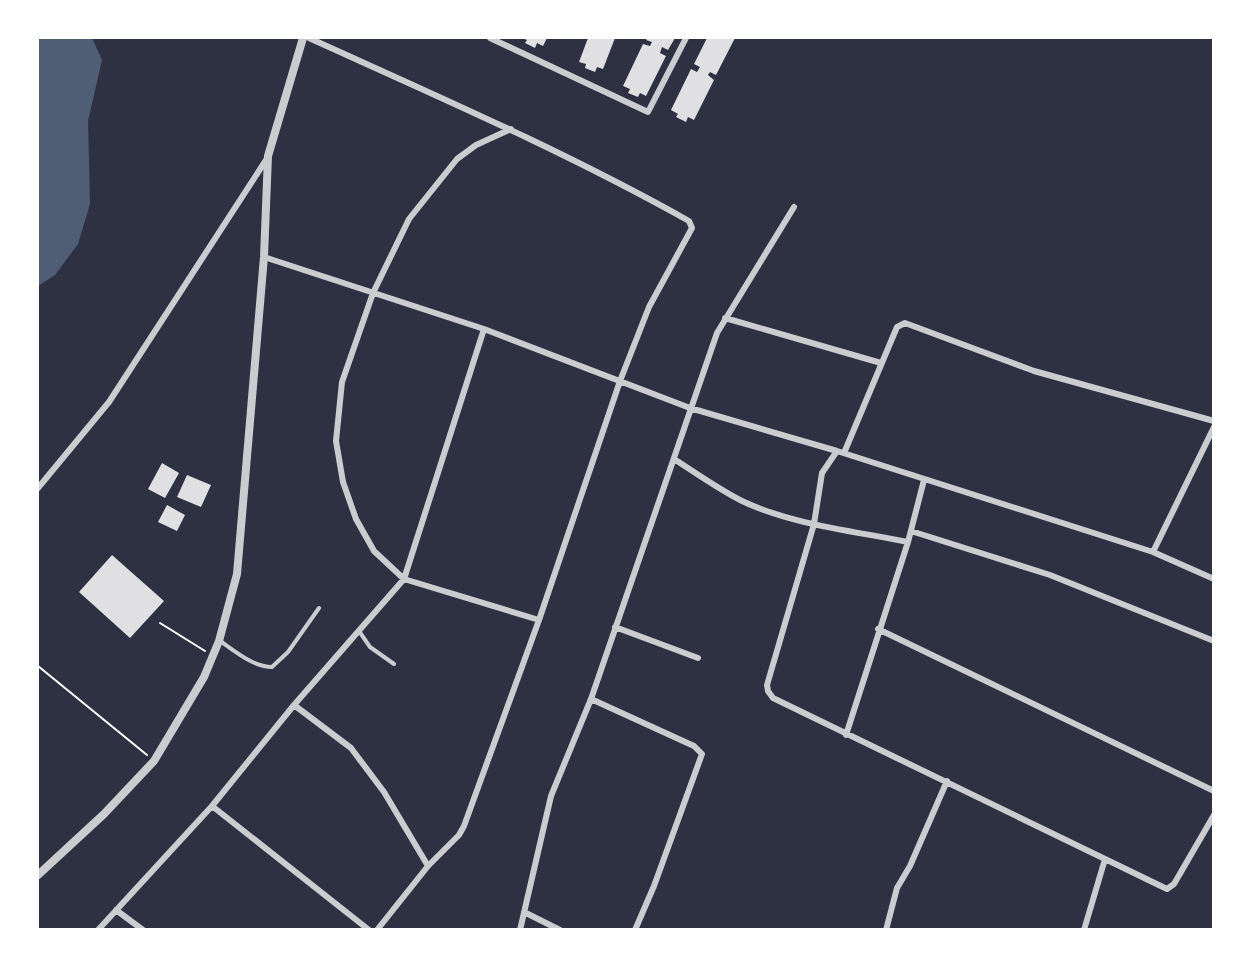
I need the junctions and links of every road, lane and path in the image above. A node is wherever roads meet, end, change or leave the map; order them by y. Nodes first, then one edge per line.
1 (303, 38) edge
2 (309, 38) edge
3 (490, 38) edge
4 (686, 38) edge
5 (512, 129) junction
6 (268, 156) junction
7 (794, 207) dead end
8 (264, 257) junction
9 (373, 293) junction
10 (725, 318) junction
11 (484, 329) junction
12 (881, 363) junction
13 (620, 381) junction
14 (690, 408) junction
15 (1214, 421) edge
16 (1214, 427) edge
17 (840, 452) junction
18 (674, 459) junction
19 (924, 480) junction
20 (38, 488) edge
21 (814, 524) junction
22 (911, 531) junction
23 (909, 542) junction
24 (1153, 552) junction
25 (404, 579) junction
26 (1214, 579) edge
27 (319, 608) dead end
28 (539, 620) junction
29 (160, 623) dead end
30 (615, 627) junction
31 (878, 629) junction
32 (358, 631) junction
33 (219, 641) junction
34 (1214, 641) edge
35 (213, 655) junction
36 (698, 658) dead end
37 (394, 664) dead end
38 (38, 666) edge
39 (591, 699) junction
40 (294, 705) junction
41 (846, 735) junction
42 (154, 760) junction
43 (946, 781) junction
44 (1214, 791) edge
45 (212, 806) junction
46 (1214, 815) edge
47 (1105, 859) junction
48 (428, 866) junction
49 (38, 875) edge
50 (116, 910) junction
51 (524, 912) junction
52 (98, 930) edge
53 (143, 930) edge
54 (369, 930) edge
55 (377, 930) edge
56 (520, 930) edge
57 (560, 930) edge
58 (634, 930) edge
59 (886, 930) edge
60 (1084, 930) edge

1 - 6 street
2 - 5 street
3 - 4 street
5 - 9 street
5 - 13 street
6 - 8 street
6 - 20 street
7 - 10 street
8 - 9 street
8 - 33 street
9 - 11 street
9 - 25 street
10 - 12 street
10 - 14 street
11 - 13 street
11 - 25 street
12 - 15 street
12 - 17 street
13 - 14 street
13 - 28 street
14 - 17 street
14 - 18 street
16 - 24 street
17 - 19 street
17 - 21 street
18 - 21 street
18 - 30 street
19 - 22 street
19 - 24 street
21 - 23 street
21 - 41 street
22 - 23 street
22 - 34 street
23 - 31 street
24 - 26 street
25 - 28 street
25 - 32 street
27 - 33 lane
28 - 48 street
29 - 35 path
30 - 36 street
30 - 39 street
31 - 41 street
31 - 44 street
32 - 37 lane
32 - 40 street
33 - 35 street
35 - 42 street
38 - 42 path
39 - 51 street
39 - 58 street
40 - 45 street
40 - 48 street
41 - 43 street
42 - 49 street
43 - 47 street
43 - 59 street
45 - 50 street
45 - 54 street
46 - 47 street
47 - 60 street
48 - 55 street
50 - 52 street
50 - 53 street
51 - 56 street
51 - 57 street

